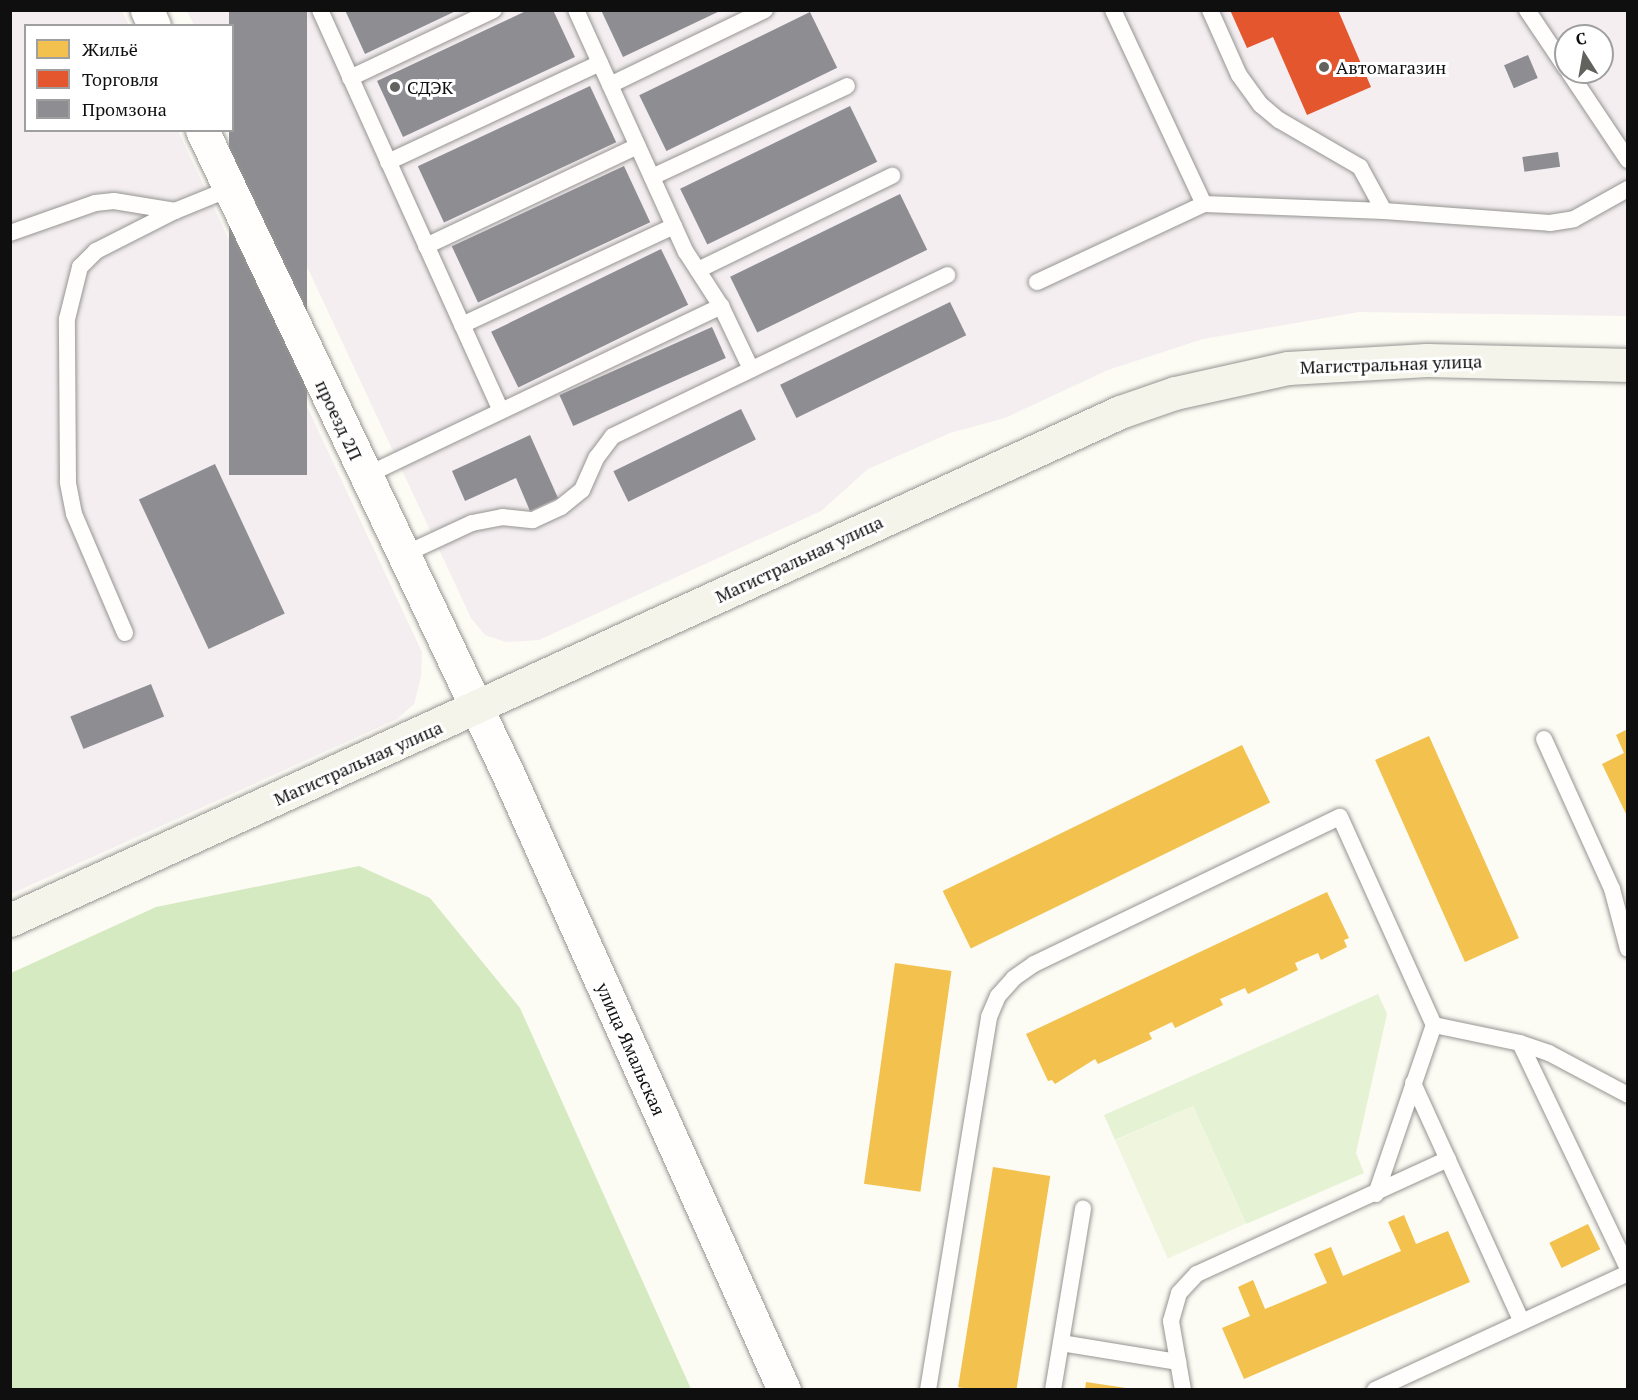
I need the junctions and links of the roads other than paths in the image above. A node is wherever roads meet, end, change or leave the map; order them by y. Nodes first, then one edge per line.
1 (147, 10) edge
2 (320, 10) edge
3 (494, 10) edge
4 (576, 10) edge
5 (765, 10) edge
6 (1113, 10) edge
7 (1210, 10) edge
8 (1527, 10) edge
9 (153, 24) edge
10 (1554, 50) edge
11 (600, 63) junction
12 (350, 78) junction
13 (1577, 84) edge
14 (610, 85) junction
15 (848, 86) dead end
16 (203, 132) edge
17 (638, 146) junction
18 (1628, 160) edge
19 (388, 162) junction
20 (892, 176) dead end
21 (652, 177) junction
22 (229, 189) junction
23 (1628, 189) edge
24 (1204, 204) junction
25 (175, 211) junction
26 (1384, 211) junction
27 (674, 226) junction
28 (10, 233) edge
29 (426, 246) junction
30 (698, 270) junction
31 (947, 275) dead end
32 (1037, 282) dead end
33 (721, 306) junction
34 (462, 325) junction
35 (1628, 365) edge
36 (751, 369) junction
37 (501, 410) junction
38 (365, 476) junction
39 (403, 555) junction
40 (125, 633) dead end
41 (475, 709) junction
42 (1544, 739) dead end
43 (10, 920) edge
44 (1628, 949) edge
45 (1434, 1025) junction
46 (1520, 1043) junction
47 (1413, 1083) junction
48 (1628, 1095) edge
49 (1448, 1159) junction
50 (1376, 1194) junction
51 (1083, 1208) dead end
52 (1628, 1268) edge
53 (1628, 1273) edge
54 (1521, 1320) junction
55 (1061, 1343) junction
56 (1178, 1362) junction
57 (784, 1389) edge
58 (928, 1389) edge
59 (1053, 1389) edge
60 (1183, 1389) edge
61 (1375, 1389) edge

1 - 9 street
2 - 12 lane
3 - 12 lane
4 - 11 lane
5 - 14 lane
6 - 24 lane
7 - 26 lane
8 - 10 lane
11 - 14 lane
11 - 19 lane
12 - 19 lane
13 - 18 lane
14 - 17 lane
15 - 21 lane
16 - 22 street, проезд 2П
17 - 21 lane
17 - 29 lane
19 - 29 lane
20 - 30 lane
21 - 27 lane
22 - 25 lane
22 - 38 street, проезд 2П
23 - 26 lane
24 - 26 lane
24 - 32 lane
25 - 28 lane
25 - 40 lane
27 - 30 lane
27 - 34 lane
29 - 34 lane
30 - 33 lane
31 - 36 lane
33 - 36 lane
33 - 37 lane
34 - 37 lane
35 - 41 main road, Магистральная улица
36 - 39 lane
37 - 38 lane
38 - 39 street, проезд 2П
39 - 41 street, проезд 2П
41 - 43 main road, Магистральная улица
41 - 57 street, улица Ямальская
42 - 44 lane
45 - 46 lane
45 - 47 lane
45 - 58 lane
46 - 48 lane
46 - 52 lane
47 - 49 lane
47 - 50 lane
49 - 50 lane
49 - 54 lane
50 - 56 lane
51 - 55 lane
53 - 54 lane
54 - 61 lane
55 - 56 lane
55 - 59 lane
56 - 60 lane

